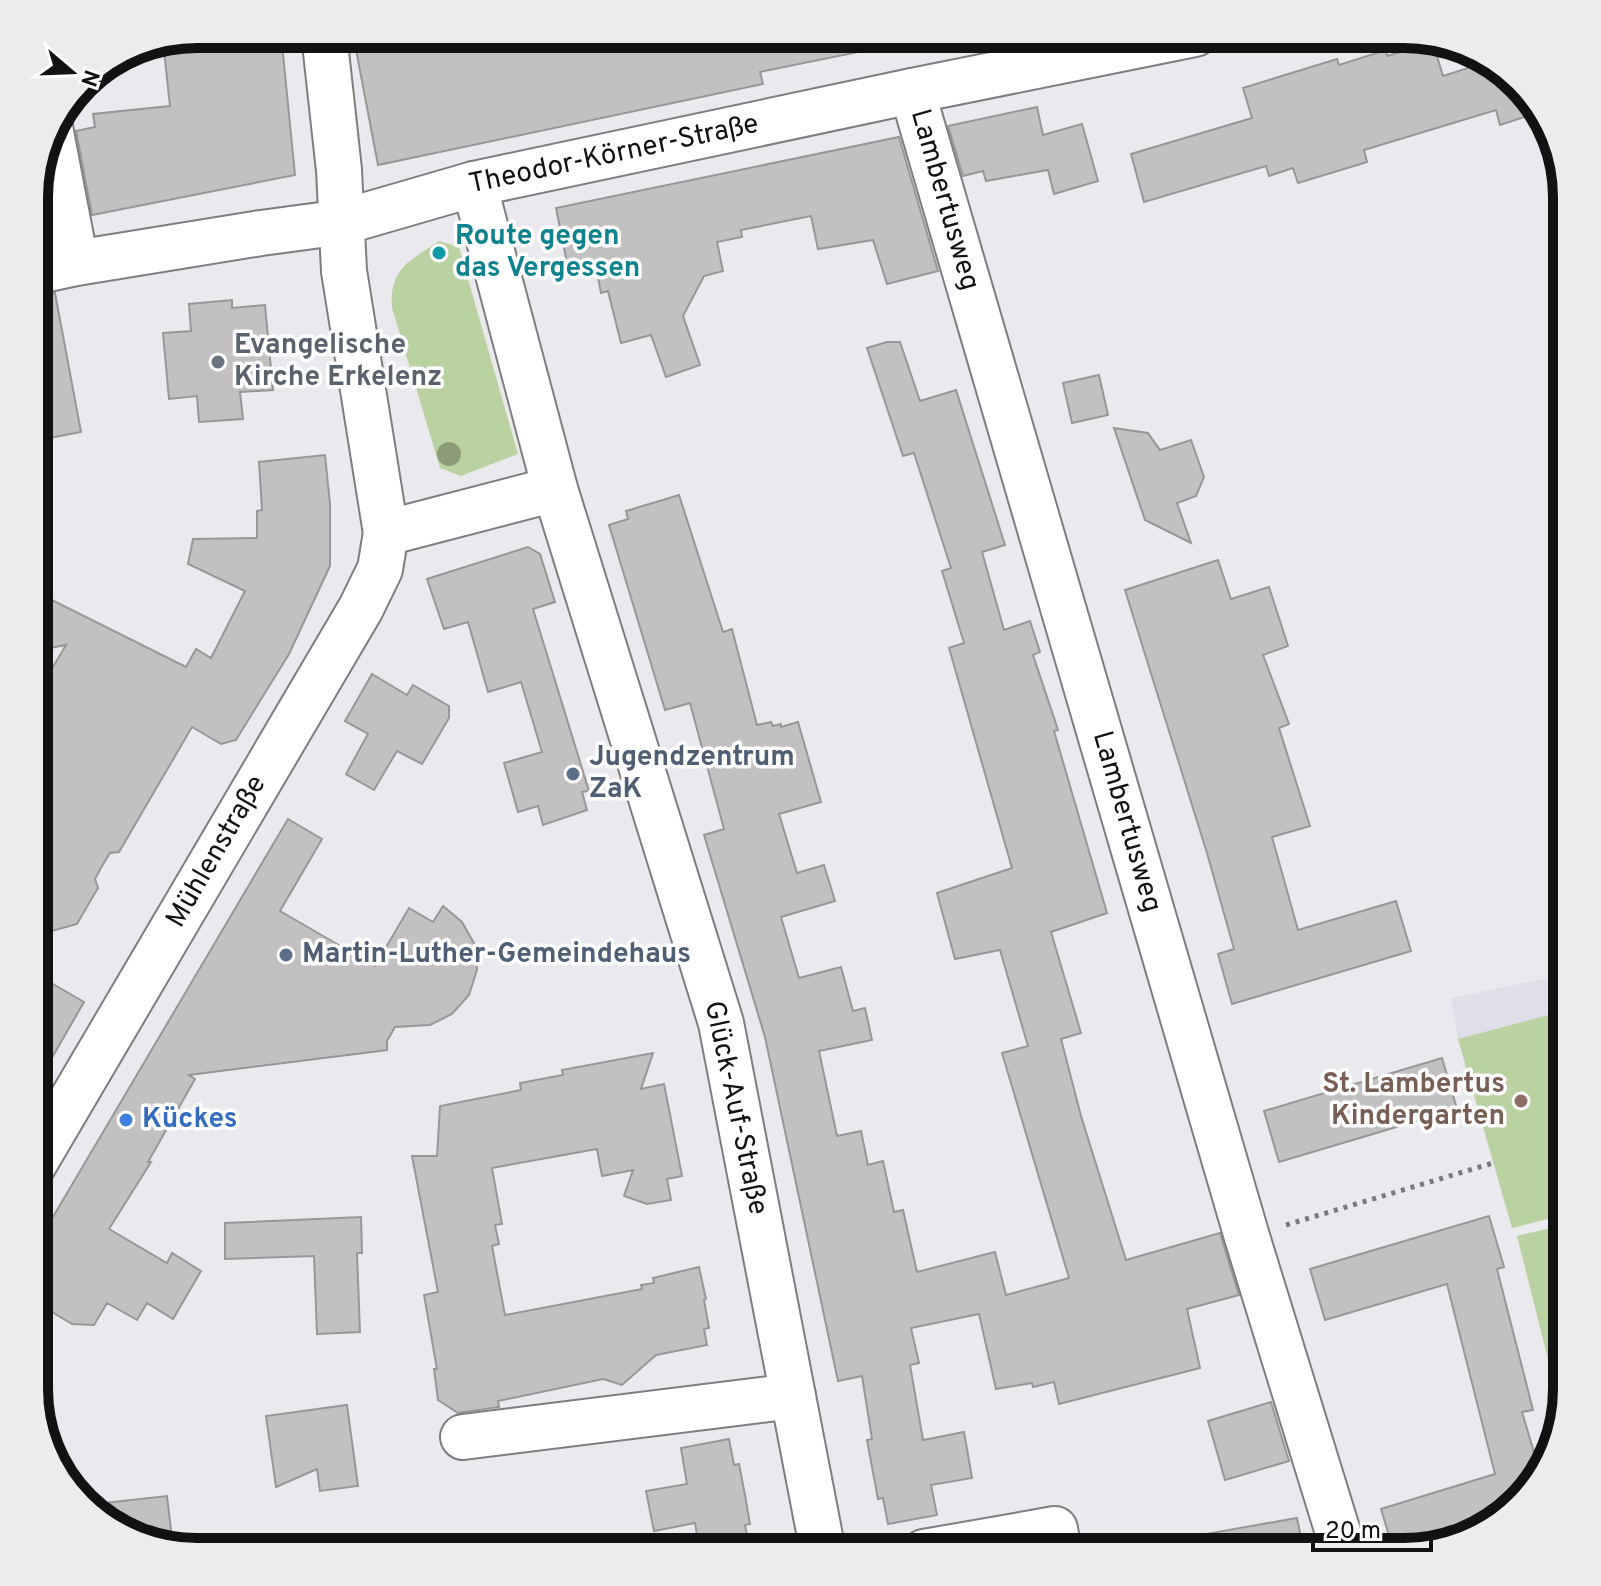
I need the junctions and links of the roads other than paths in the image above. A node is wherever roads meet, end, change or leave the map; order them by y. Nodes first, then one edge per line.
1 (325, 48) edge
2 (1125, 48) edge
3 (912, 91) junction
4 (55, 152) edge
5 (474, 184) junction
6 (343, 222) junction
7 (76, 263) junction
8 (48, 269) edge
9 (555, 489) junction
10 (386, 533) junction
11 (48, 1140) edge
12 (793, 1396) junction
13 (463, 1437) dead end
14 (820, 1538) edge
15 (1004, 1538) edge
16 (1057, 1538) edge
17 (1340, 1538) edge

1 - 6 street
2 - 3 street, Theodor-Körner-Straße
3 - 5 street, Theodor-Körner-Straße
3 - 17 street, Lambertusweg
4 - 7 street
5 - 6 street, Theodor-Körner-Straße
5 - 9 street, Glück-Auf-Straße
6 - 7 street, Theodor-Körner-Straße
6 - 10 street
7 - 8 street, Theodor-Körner-Straße
9 - 10 street
9 - 12 street, Glück-Auf-Straße
10 - 11 street, Mühlenstraße
12 - 13 street
12 - 14 street, Glück-Auf-Straße
15 - 16 street

